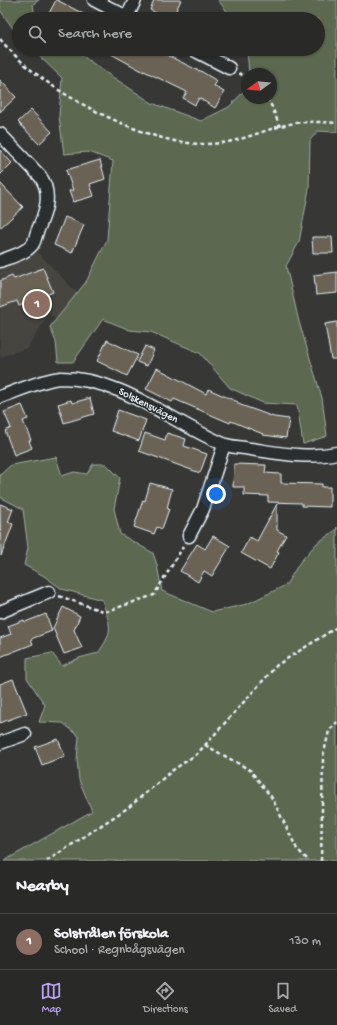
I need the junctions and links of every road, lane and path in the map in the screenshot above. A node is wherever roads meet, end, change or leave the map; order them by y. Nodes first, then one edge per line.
1 (94, 0) edge
2 (134, 0) edge
3 (117, 12) edge
4 (131, 12) edge
5 (0, 39) edge
6 (12, 51) edge
7 (17, 56) edge
8 (206, 56) edge
9 (229, 68) dead end
10 (270, 104) edge
11 (337, 123) edge
12 (280, 127) junction
13 (0, 134) edge
14 (0, 260) edge
15 (0, 397) edge
16 (224, 445) junction
17 (337, 453) edge
18 (190, 536) joint
19 (49, 592) joint
20 (0, 612) edge
21 (337, 627) edge
22 (337, 722) edge
23 (25, 734) dead end
24 (0, 743) edge
25 (205, 745) junction
26 (47, 861) edge
27 (309, 861) edge
28 (322, 861) edge

1 - 3 street
2 - 4 street
5 - 6 path
7 - 12 path
8 - 9 street
10 - 12 path
11 - 12 path
13 - 14 street
15 - 16 street, Solskensvägen
16 - 17 street, Solskensvägen
16 - 18 street
18 - 19 path
19 - 20 street
21 - 25 path
22 - 28 path
23 - 24 street
25 - 26 path
25 - 27 path

